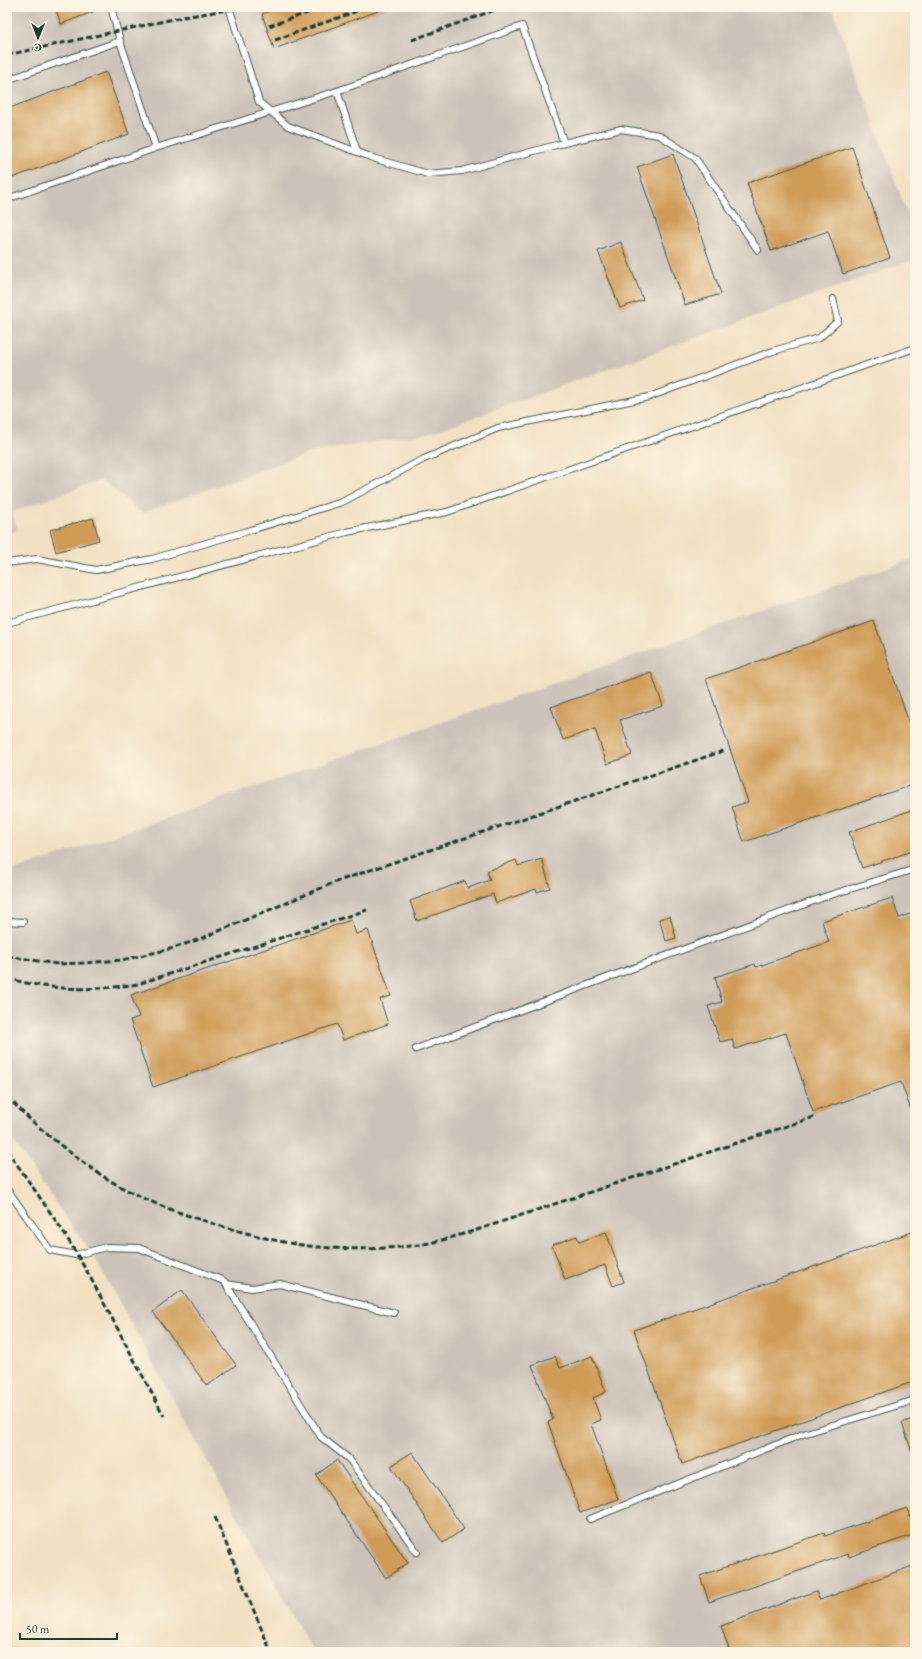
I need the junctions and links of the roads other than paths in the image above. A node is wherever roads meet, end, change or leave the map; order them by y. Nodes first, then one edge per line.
1 (111, 7) edge
2 (230, 7) edge
3 (120, 41) junction
4 (7, 80) edge
5 (337, 91) junction
6 (270, 111) junction
7 (564, 143) junction
8 (156, 148) junction
9 (357, 151) junction
10 (7, 199) edge
11 (758, 250) dead end
12 (833, 299) dead end
13 (915, 348) edge
14 (7, 564) edge
15 (7, 623) edge
16 (915, 869) edge
17 (7, 921) edge
18 (23, 922) dead end
19 (416, 1049) dead end
20 (7, 1189) edge
21 (226, 1284) junction
22 (394, 1313) dead end
23 (915, 1400) edge
24 (590, 1519) dead end
25 (417, 1552) dead end

1 - 3 lane
2 - 6 lane
3 - 4 lane
3 - 8 lane
5 - 6 lane
5 - 7 lane
5 - 9 lane
6 - 8 lane
6 - 9 lane
7 - 9 lane
7 - 11 lane
8 - 10 lane
12 - 14 lane
13 - 15 lane
16 - 19 lane
17 - 18 lane
20 - 21 lane
21 - 22 lane
21 - 25 lane
23 - 24 lane

